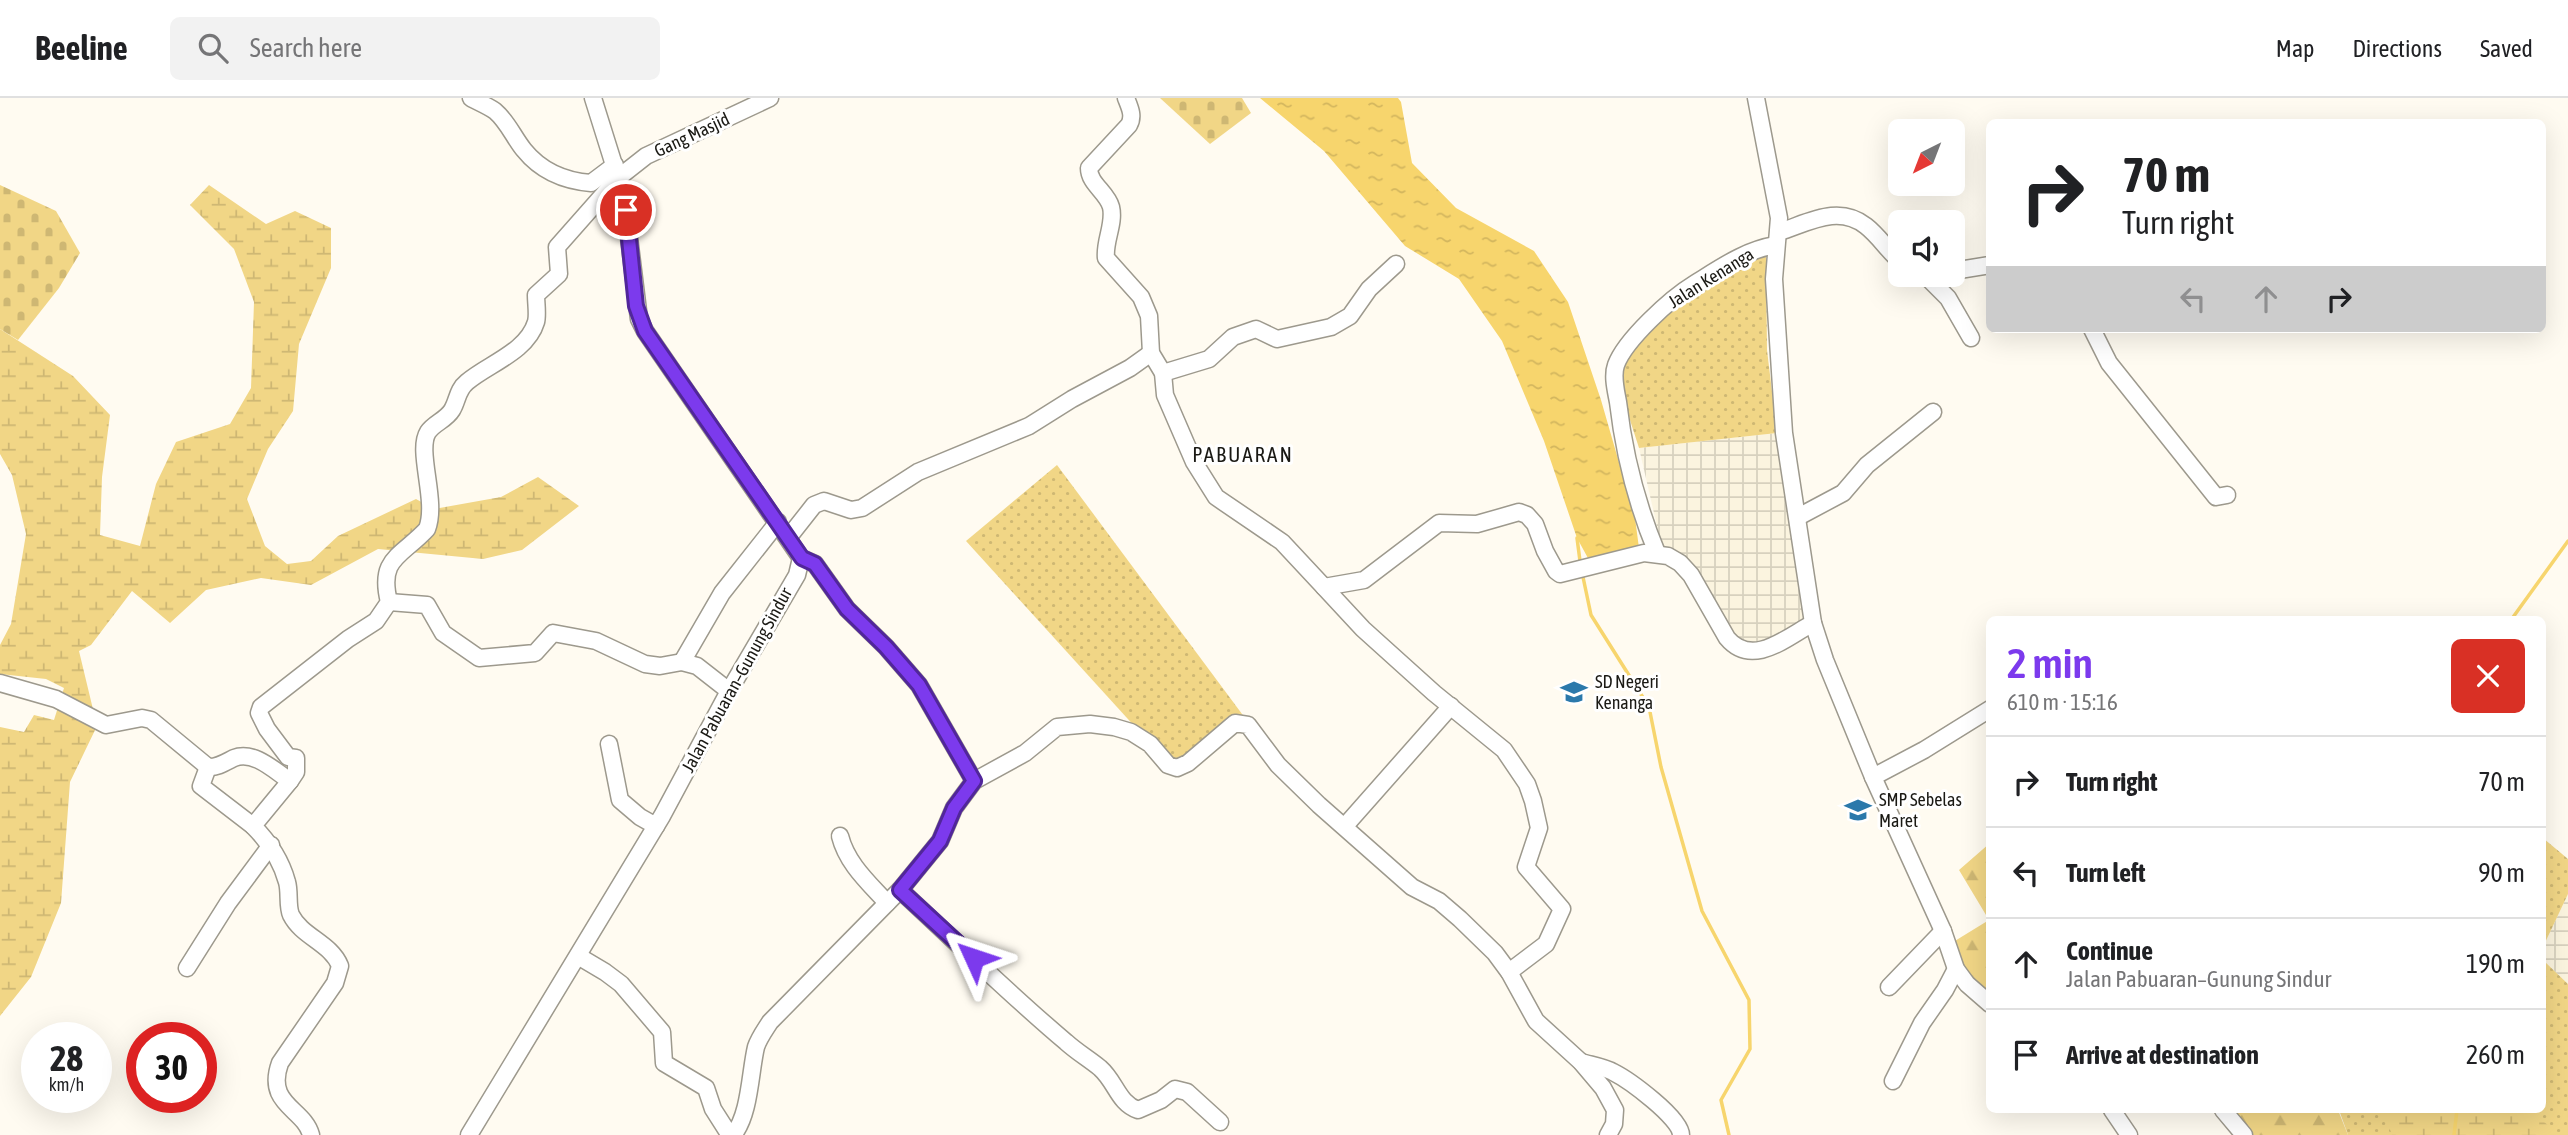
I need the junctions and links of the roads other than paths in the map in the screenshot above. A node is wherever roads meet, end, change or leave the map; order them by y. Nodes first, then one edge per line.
1 (471, 98) edge
2 (593, 98) edge
3 (770, 98) edge
4 (1126, 98) edge
5 (1756, 98) edge
6 (616, 171) junction
7 (1777, 239) junction
8 (1888, 249) edge
9 (1396, 264) dead end
10 (1986, 266) edge
11 (1965, 269) edge
12 (1938, 287) edge
13 (2094, 333) edge
14 (1971, 338) dead end
15 (1151, 353) junction
16 (1163, 373) junction
17 (1933, 412) dead end
18 (2227, 495) dead end
19 (1798, 517) junction
20 (778, 522) junction
21 (788, 538) junction
22 (1657, 553) junction
23 (802, 558) junction
24 (1324, 587) junction
25 (389, 602) junction
26 (1813, 623) junction
27 (682, 662) junction
28 (0, 683) edge
29 (729, 691) junction
30 (1451, 706) junction
31 (1986, 711) edge
32 (609, 744) dead end
33 (208, 767) junction
34 (1873, 776) junction
35 (290, 781) junction
36 (974, 781) junction
37 (253, 826) junction
38 (656, 826) junction
39 (1345, 826) junction
40 (840, 836) dead end
41 (271, 845) junction
42 (900, 890) junction
43 (887, 903) junction
44 (1943, 931) junction
45 (578, 956) junction
46 (187, 968) dead end
47 (1956, 969) junction
48 (1509, 972) junction
49 (1889, 987) dead end
50 (1986, 1001) edge
51 (1581, 1062) junction
52 (1893, 1081) dead end
53 (2114, 1113) edge
54 (2225, 1113) edge
55 (1220, 1122) dead end
56 (311, 1135) edge
57 (469, 1135) edge
58 (729, 1135) edge
59 (1608, 1135) edge
60 (1681, 1135) edge
61 (2129, 1135) edge
62 (2243, 1135) edge

1 - 6 street
2 - 6 street
3 - 6 street, Gang Masjid
4 - 15 street
5 - 7 street
6 - 20 street
6 - 25 street
7 - 8 street, Jalan Kenanga
7 - 19 street
7 - 22 street, Jalan Kenanga
9 - 16 street
10 - 11 street
12 - 14 street
13 - 18 street
15 - 16 street
15 - 21 street
16 - 24 street
17 - 19 street
19 - 26 street
20 - 21 street
20 - 27 street
21 - 23 street
22 - 24 street
22 - 26 street
23 - 29 street, Jalan Pabuaran–Gunung Sindur
23 - 36 street
24 - 30 street
25 - 27 street
25 - 35 street
26 - 34 street
27 - 29 street
28 - 33 street
29 - 38 street, Jalan Pabuaran–Gunung Sindur
30 - 39 street
30 - 48 street
31 - 34 street
32 - 38 street
33 - 35 street
33 - 37 street
34 - 44 street
35 - 37 street
36 - 39 street
36 - 42 street
37 - 41 street
38 - 45 street, Jalan Pabuaran–Gunung Sindur
39 - 48 street
40 - 43 street
41 - 46 street
41 - 56 street
42 - 43 street
42 - 55 street
43 - 58 street
44 - 47 street
44 - 49 street
45 - 57 street, Jalan Pabuaran–Gunung Sindur
45 - 58 street
47 - 50 street
47 - 52 street
48 - 51 street
51 - 59 street
51 - 60 street
53 - 61 street
54 - 62 street

